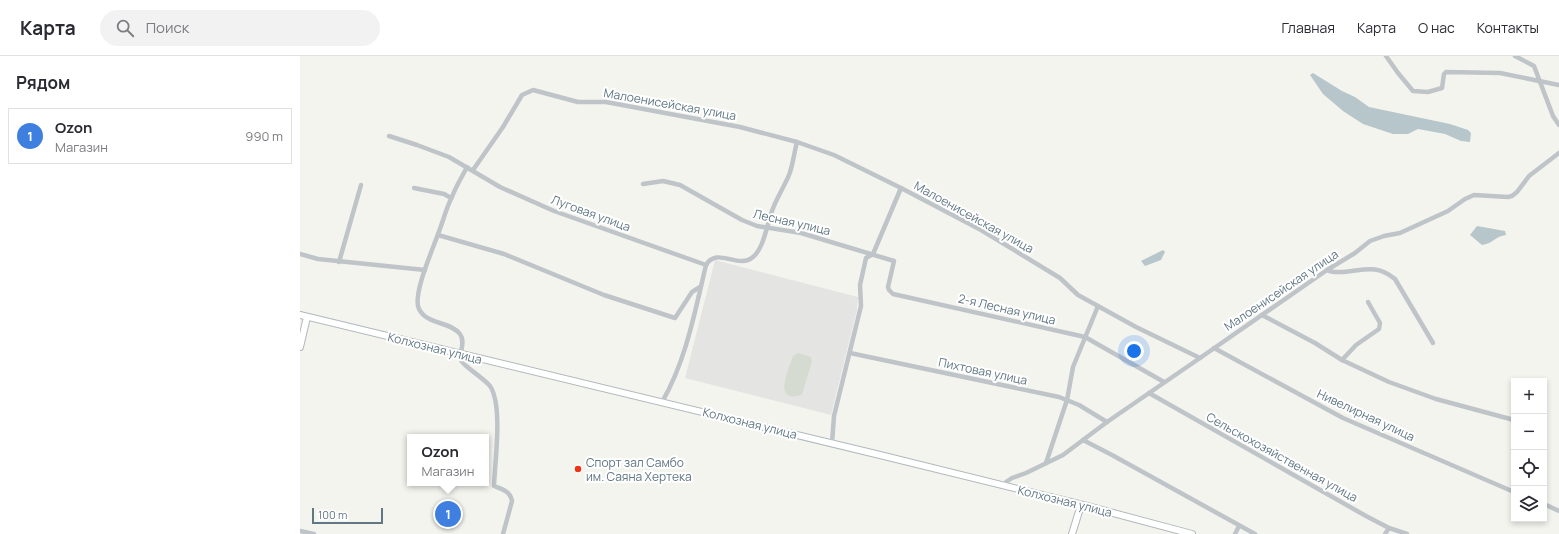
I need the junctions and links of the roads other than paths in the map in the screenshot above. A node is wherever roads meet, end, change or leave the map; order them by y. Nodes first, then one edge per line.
1 (1386, 56) edge
2 (1515, 56) edge
3 (1539, 81) junction
4 (1559, 85) edge
5 (1559, 125) edge
6 (389, 136) dead end
7 (797, 142) junction
8 (1559, 153) edge
9 (468, 167) junction
10 (473, 170) junction
11 (644, 184) dead end
12 (361, 185) dead end
13 (414, 188) dead end
14 (901, 188) junction
15 (451, 198) junction
16 (767, 228) junction
17 (438, 235) junction
18 (300, 254) edge
19 (873, 254) junction
20 (339, 262) junction
21 (706, 265) junction
22 (425, 270) junction
23 (1327, 270) junction
24 (700, 287) junction
25 (1368, 302) dead end
26 (1098, 306) junction
27 (300, 315) edge
28 (1262, 315) junction
29 (307, 317) junction
30 (1085, 337) junction
31 (1433, 343) dead end
32 (300, 347) edge
33 (1214, 348) junction
34 (850, 353) junction
35 (462, 354) junction
36 (1200, 358) junction
37 (1342, 360) junction
38 (1164, 382) junction
39 (1149, 393) junction
40 (1067, 400) junction
41 (662, 402) junction
42 (1511, 419) edge
43 (1107, 422) junction
44 (1083, 440) junction
45 (832, 444) junction
46 (1046, 463) junction
47 (1004, 486) junction
48 (1511, 491) edge
49 (1081, 505) junction
50 (1547, 505) edge
51 (1559, 511) edge
52 (1239, 526) junction
53 (1389, 528) junction
54 (300, 530) edge
55 (314, 534) edge
56 (503, 534) edge
57 (1072, 534) edge
58 (1192, 534) edge
59 (1235, 534) edge
60 (1255, 534) edge
61 (1385, 534) edge
62 (1407, 534) edge

1 - 3 street
2 - 3 street
3 - 4 street
3 - 5 street
6 - 9 street, Луговая улица
7 - 10 street, Малоенисейская улица
7 - 14 street, Малоенисейская улица
7 - 16 street
8 - 23 street, Малоенисейская улица
9 - 10 street, Луговая улица
9 - 15 street
10 - 21 street, Луговая улица
11 - 16 street, Лесная улица
12 - 20 street
13 - 15 street
14 - 19 street
14 - 26 street, Малоенисейская улица
15 - 17 street
16 - 19 street, Лесная улица
16 - 21 street
17 - 22 street
17 - 24 street
18 - 20 street
19 - 30 street, 2-я Лесная улица
19 - 34 street
20 - 22 street
21 - 24 street
22 - 35 street
23 - 28 street, Малоенисейская улица
23 - 31 street
24 - 41 street
25 - 37 street
26 - 30 street
26 - 36 street, Малоенисейская улица
27 - 29 main road, Колхозная улица
28 - 33 street, Малоенисейская улица
28 - 37 street
29 - 32 main road
29 - 35 main road, Колхозная улица
30 - 38 street, 2-я Лесная улица
30 - 40 street
33 - 36 street, Малоенисейская улица
33 - 48 street, Нивелирная улица
34 - 40 street, Пихтовая улица
34 - 45 street
35 - 41 main road, Колхозная улица
35 - 56 street
36 - 38 street
37 - 42 street
38 - 39 street
39 - 43 street
39 - 53 street, Сельскохозяйственная улица
40 - 43 street, Пихтовая улица
40 - 46 street
41 - 45 main road, Колхозная улица
43 - 44 street
44 - 46 street
44 - 52 street
45 - 47 main road, Колхозная улица
46 - 47 street
47 - 49 main road, Колхозная улица
49 - 57 main road
49 - 58 main road, Колхозная улица
50 - 51 street
52 - 59 street
52 - 60 street
53 - 61 street
53 - 62 street, Сельскохозяйственная улица
54 - 55 street

